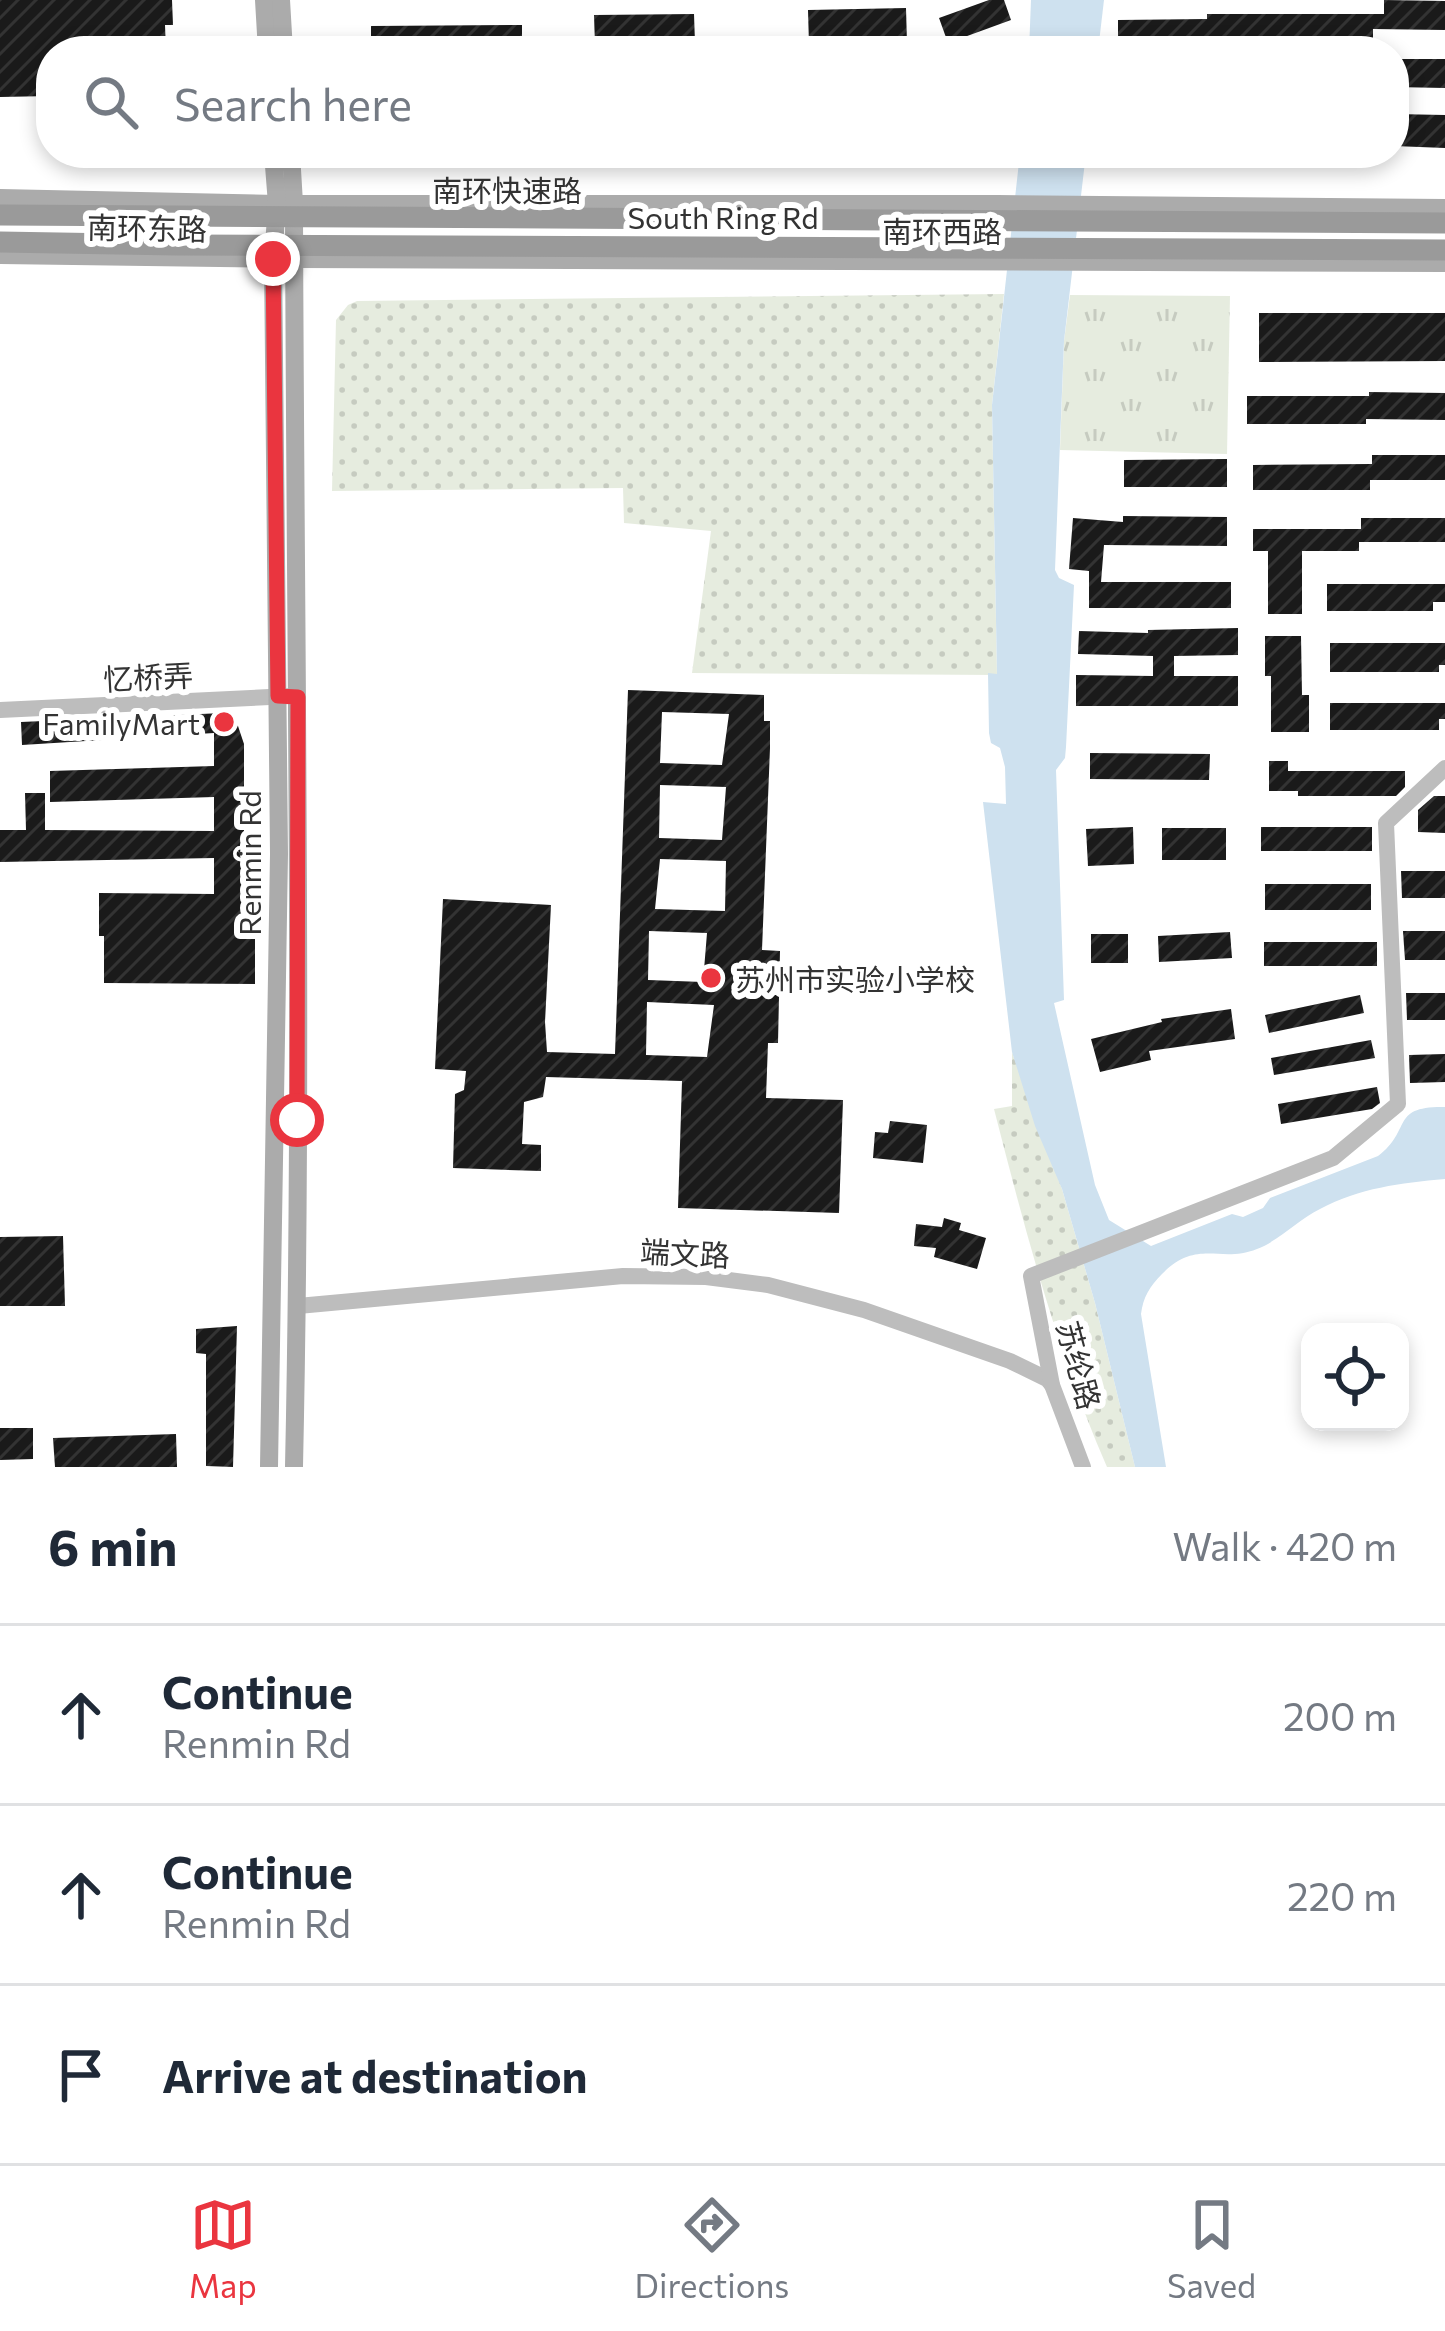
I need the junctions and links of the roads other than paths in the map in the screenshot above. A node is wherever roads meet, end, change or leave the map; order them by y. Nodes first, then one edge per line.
1 (264, 0) edge
2 (281, 0) edge
3 (266, 36) edge
4 (283, 36) edge
5 (277, 168) edge
6 (289, 168) edge
7 (0, 198) edge
8 (285, 204) junction
9 (1445, 208) edge
10 (0, 215) edge
11 (1445, 223) edge
12 (0, 242) edge
13 (1445, 250) edge
14 (0, 255) edge
15 (273, 259) junction
16 (294, 259) junction
17 (1445, 263) edge
18 (288, 696) junction
19 (0, 710) edge
20 (1445, 767) edge
21 (298, 1306) junction
22 (1052, 1385) junction
23 (269, 1467) edge
24 (295, 1467) edge
25 (1083, 1467) edge

1 - 3 main road
2 - 4 main road
5 - 8 main road
6 - 8 main road
7 - 8 main road, 南环东路
8 - 9 main road, 南环西路
8 - 15 main road, Renmin Rd
8 - 16 main road, Renmin Rd
10 - 11 highway, 南环快速路, bridge
12 - 13 highway, South Ring Rd, bridge
14 - 15 main road, 南环东路
15 - 16 main road, 南环东路
15 - 18 main road, Renmin Rd
16 - 17 main road, 南环西路
16 - 18 main road, Renmin Rd
18 - 19 street, 忆桥弄
18 - 21 main road, Renmin Rd
18 - 23 main road, Renmin Rd
20 - 22 street, 苏纶路
21 - 22 street, 端文路
21 - 24 main road, Renmin Rd
22 - 25 street, 苏纶路

